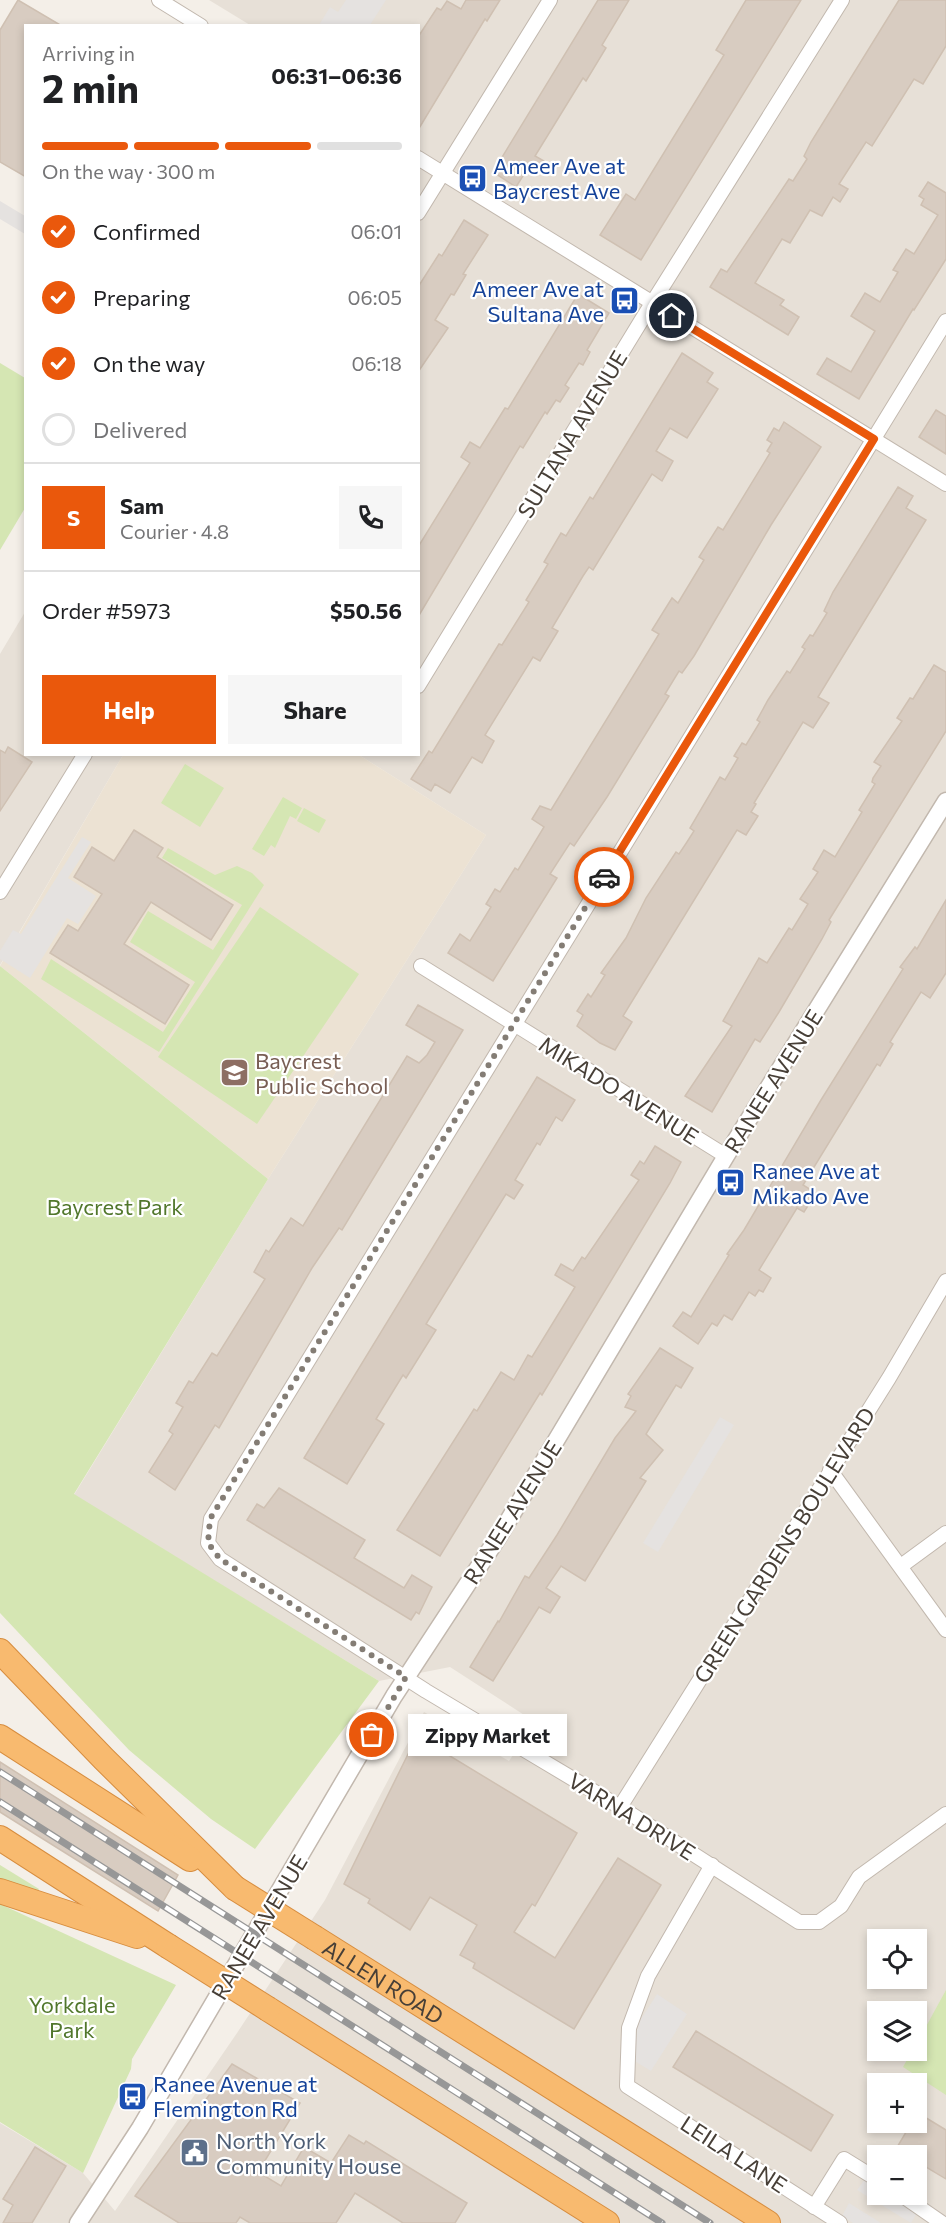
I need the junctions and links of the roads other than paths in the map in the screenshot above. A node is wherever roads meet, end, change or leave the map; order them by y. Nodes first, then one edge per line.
1 (159, 0) edge
2 (550, 0) edge
3 (842, 0) edge
4 (198, 24) edge
5 (420, 159) edge
6 (443, 174) junction
7 (420, 210) edge
8 (652, 304) junction
9 (946, 321) edge
10 (874, 439) junction
11 (946, 484) edge
12 (420, 683) edge
13 (84, 756) edge
14 (946, 801) edge
15 (0, 892) edge
16 (421, 966) dead end
17 (514, 1024) junction
18 (726, 1156) junction
19 (946, 1281) edge
20 (830, 1470) junction
21 (946, 1533) edge
22 (901, 1566) junction
23 (946, 1630) edge
24 (0, 1651) edge
25 (406, 1677) junction
26 (0, 1737) edge
27 (620, 1808) junction
28 (946, 1814) edge
29 (0, 1838) edge
30 (712, 1865) junction
31 (235, 1888) junction
32 (0, 1891) edge
33 (168, 1946) junction
34 (867, 2173) edge
35 (916, 2205) edge
36 (814, 2207) junction
37 (82, 2221) edge
38 (607, 2223) edge
39 (768, 2223) edge
40 (840, 2223) edge
41 (942, 2223) edge

1 - 4 street
2 - 6 street
3 - 8 street, SULTANA AVENUE
5 - 6 street
6 - 7 street
6 - 8 street
8 - 10 street
8 - 12 street, SULTANA AVENUE
9 - 10 street
10 - 11 street
10 - 17 street
13 - 15 street
14 - 18 street, RANEE AVENUE
16 - 17 street, MIKADO AVENUE
17 - 18 street, MIKADO AVENUE
17 - 25 street, VARNA DRIVE
18 - 25 street, RANEE AVENUE
19 - 20 street, GREEN GARDENS BOULEVARD
20 - 22 street
20 - 27 street, GREEN GARDENS BOULEVARD
21 - 22 street
22 - 23 street
24 - 31 highway
25 - 27 street, VARNA DRIVE
25 - 37 street, RANEE AVENUE
26 - 31 highway, ALLEN ROAD
27 - 30 street, VARNA DRIVE
28 - 30 street, VARNA DRIVE
29 - 33 highway
30 - 36 street, LEILA LANE
31 - 39 highway, ALLEN ROAD, bridge
32 - 33 highway
33 - 38 highway, bridge
34 - 36 street
35 - 41 street
36 - 40 street, LEILA LANE

